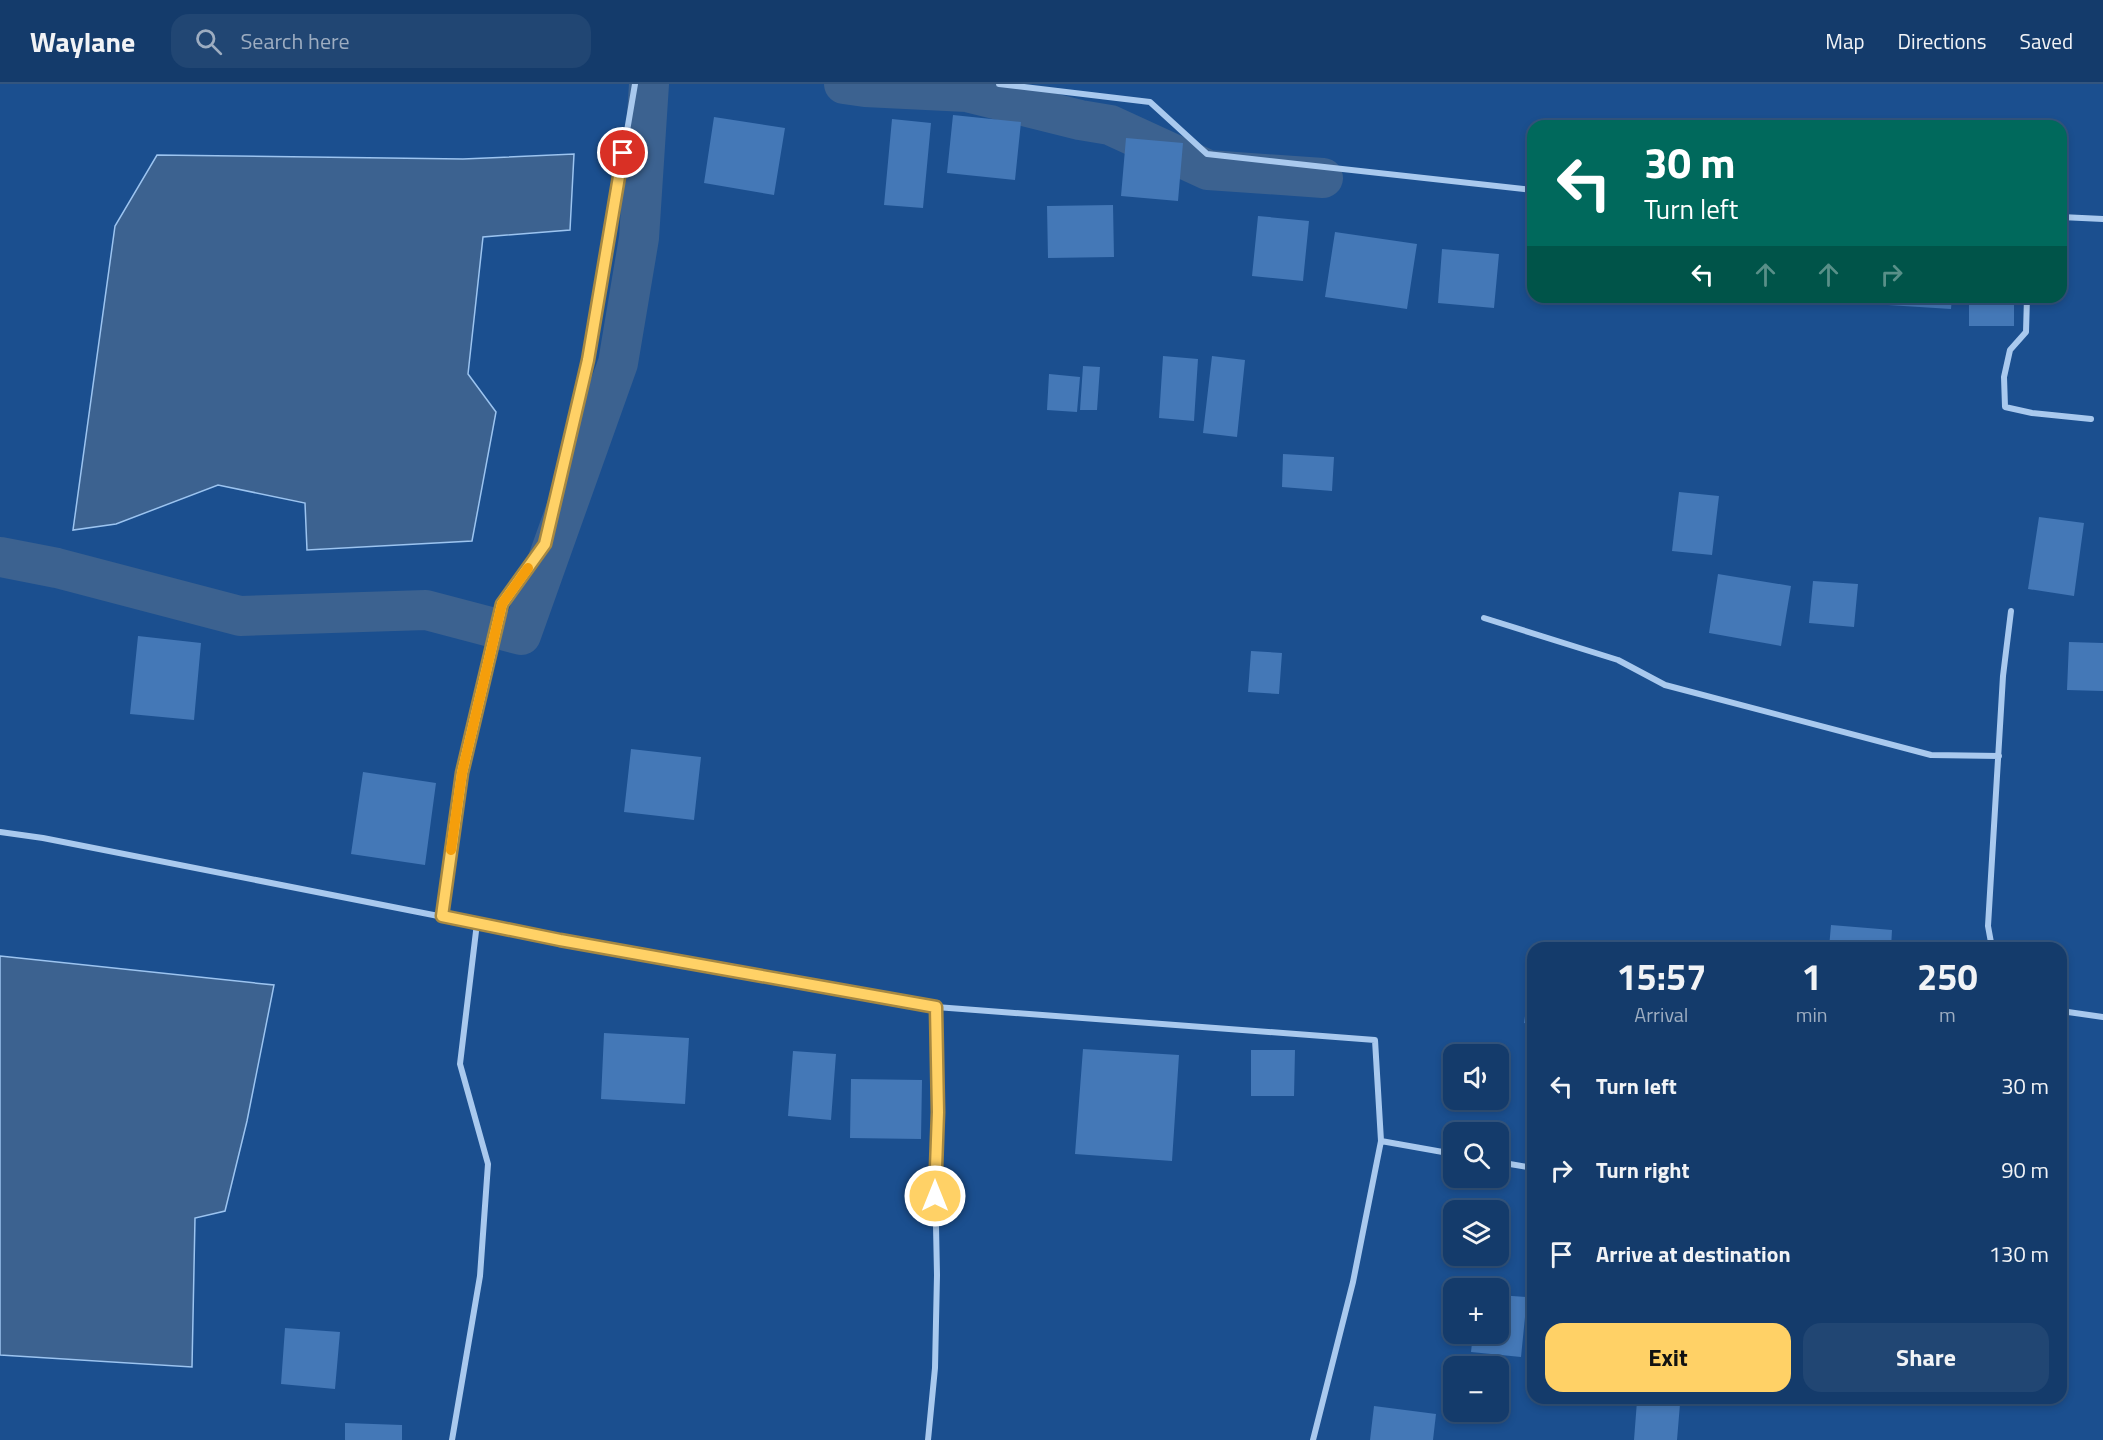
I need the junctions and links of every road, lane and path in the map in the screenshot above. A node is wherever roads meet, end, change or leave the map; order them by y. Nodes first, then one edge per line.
1 (635, 84) edge
2 (999, 84) edge
3 (1527, 189) edge
4 (2067, 217) edge
5 (2103, 219) edge
6 (2027, 303) edge
7 (2091, 419) dead end
8 (2011, 611) dead end
9 (1484, 618) dead end
10 (1999, 756) junction
11 (0, 832) edge
12 (442, 916) junction
13 (477, 923) junction
14 (1991, 942) edge
15 (936, 1007) junction
16 (2067, 1012) edge
17 (2103, 1017) edge
18 (1381, 1141) junction
19 (1443, 1152) edge
20 (1509, 1164) edge
21 (1527, 1167) edge
22 (452, 1440) edge
23 (927, 1440) edge
24 (1313, 1440) edge

1 - 12 street
2 - 3 street
4 - 5 street
6 - 7 street
8 - 10 street
9 - 10 street
10 - 14 street
11 - 12 street
12 - 13 street
13 - 15 street
13 - 22 street
15 - 18 street
15 - 23 street
16 - 17 street
18 - 19 street
18 - 24 street
20 - 21 street

